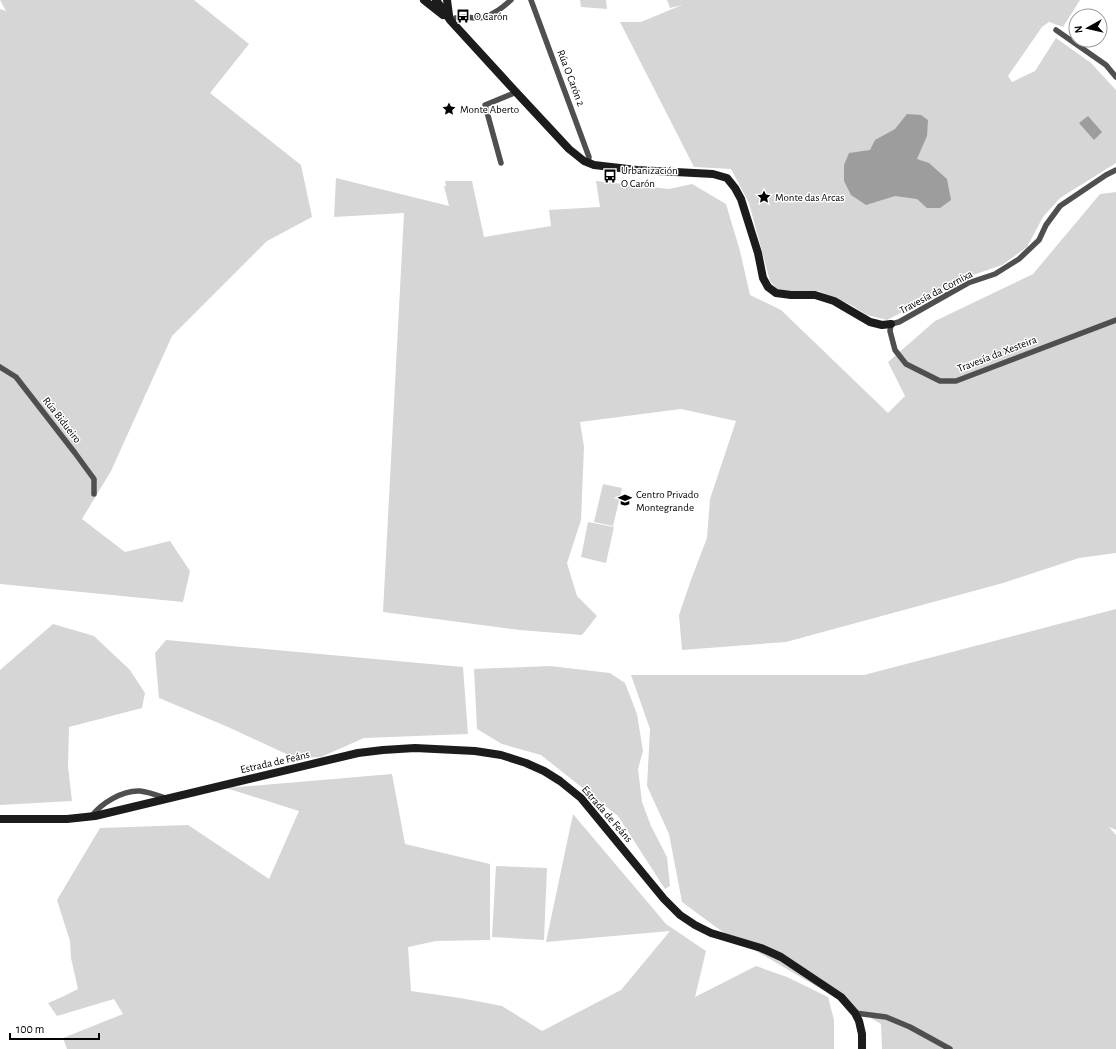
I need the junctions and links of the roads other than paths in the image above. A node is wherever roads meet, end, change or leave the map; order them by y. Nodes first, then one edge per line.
1 (424, 0) edge
2 (433, 0) edge
3 (447, 0) edge
4 (511, 0) edge
5 (531, 0) edge
6 (436, 4) edge
7 (450, 20) junction
8 (1056, 30) dead end
9 (1116, 77) edge
10 (515, 91) junction
11 (501, 163) dead end
12 (588, 163) junction
13 (1116, 170) edge
14 (1116, 320) edge
15 (891, 324) junction
16 (0, 367) edge
17 (94, 494) dead end
18 (168, 799) junction
19 (91, 816) junction
20 (0, 819) edge
21 (855, 1013) junction
22 (862, 1049) edge
23 (950, 1049) edge

1 - 6 street
2 - 6 street
3 - 7 street
4 - 7 street
5 - 12 street, Rúa O Carón 2
6 - 7 street
7 - 10 street
8 - 9 street
10 - 11 street
10 - 12 street
12 - 15 street
13 - 15 street, Travesía da Cornixa
14 - 15 street, Travesía da Xesteira
16 - 17 street, Rúa Bidueiro
18 - 19 street, Estrada de Feáns
18 - 19 street
18 - 21 street, Estrada de Feáns
19 - 20 street, Estrada de Feáns
21 - 22 street, Estrada de Feáns
21 - 23 street

